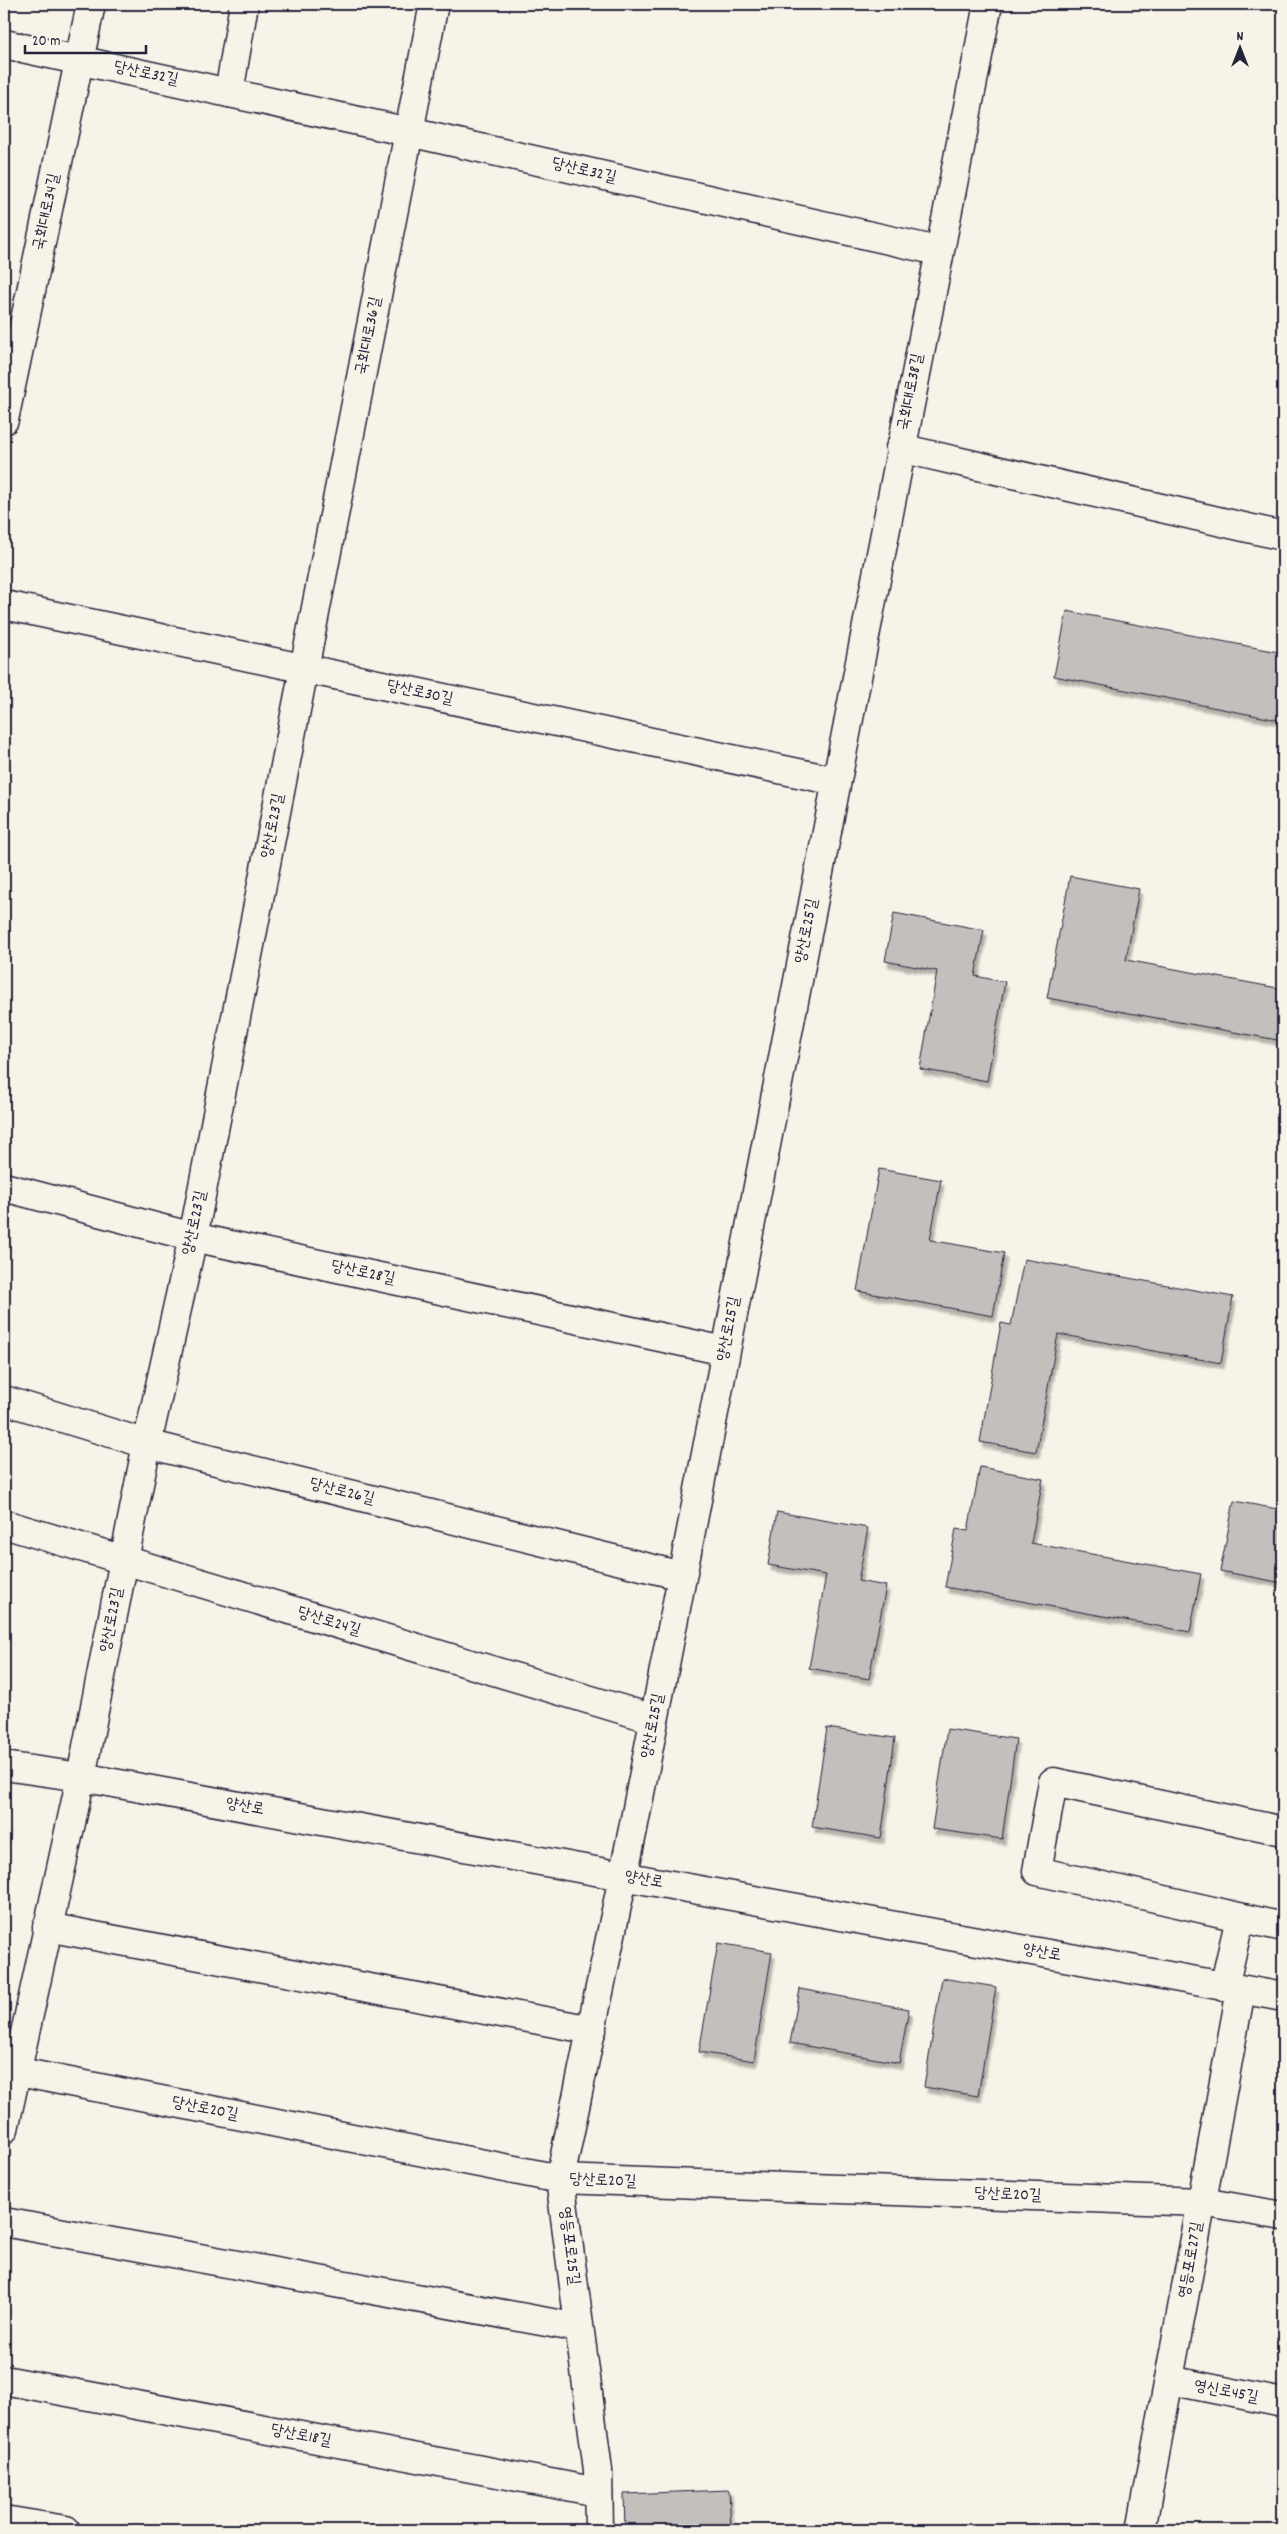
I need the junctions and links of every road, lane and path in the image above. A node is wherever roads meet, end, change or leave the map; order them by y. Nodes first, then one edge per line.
1 (91, 4) edge
2 (244, 4) edge
3 (434, 4) edge
4 (988, 4) edge
5 (4, 44) edge
6 (79, 60) junction
7 (229, 92) junction
8 (409, 132) junction
9 (938, 251) junction
10 (4, 420) edge
11 (900, 448) junction
12 (1283, 536) edge
13 (4, 605) edge
14 (303, 669) junction
15 (836, 780) junction
16 (4, 1187) edge
17 (193, 1236) junction
18 (725, 1351) junction
19 (4, 1400) edge
20 (147, 1444) junction
21 (4, 1524) edge
22 (124, 1560) junction
23 (682, 1576) junction
24 (654, 1719) junction
25 (4, 1766) edge
26 (81, 1777) junction
27 (1283, 1831) edge
28 (624, 1877) junction
29 (1240, 1918) junction
30 (47, 1926) junction
31 (1283, 1927) edge
32 (1232, 1988) junction
33 (1283, 1997) edge
34 (592, 2030) junction
35 (9, 2070) edge
36 (4, 2129) edge
37 (560, 2180) junction
38 (1202, 2202) junction
39 (1283, 2216) edge
40 (4, 2222) edge
41 (580, 2328) junction
42 (4, 2380) edge
43 (1169, 2380) junction
44 (1283, 2404) edge
45 (598, 2492) junction
46 (4, 2520) edge
47 (66, 2530) edge
48 (599, 2530) edge
49 (1141, 2530) edge

1 - 6 street, 국회대로34길
2 - 7 street
3 - 8 street, 국회대로36길
4 - 9 street, 국회대로38길
5 - 6 street, 당산로32길
6 - 7 street, 당산로32길
6 - 10 street, 국회대로34길
7 - 8 street, 당산로32길
8 - 9 street, 당산로32길
8 - 14 street, 국회대로36길
9 - 11 street, 국회대로38길
11 - 12 street
11 - 15 street, 국회대로38길
13 - 14 street, 당산로30길
14 - 15 street, 당산로30길
14 - 17 street, 양산로23길
15 - 18 street, 양산로25길
16 - 17 street, 당산로28길
17 - 18 street, 당산로28길
17 - 20 street, 양산로23길
18 - 23 street, 양산로25길
19 - 20 street, 당산로26길
20 - 22 street, 양산로23길
20 - 23 street, 당산로26길
21 - 22 street, 당산로24길
22 - 24 street, 당산로24길
22 - 26 street, 양산로23길
23 - 24 street, 양산로25길
24 - 28 street, 양산로25길
25 - 26 street, 양산로
26 - 28 street, 양산로
26 - 30 street
27 - 29 street
28 - 32 street, 양산로
28 - 34 street, 영등포로25길
29 - 31 street
29 - 32 street, 영등포로27길
30 - 34 street
30 - 35 street
32 - 33 street, 양산로
32 - 38 street, 영등포로27길
34 - 37 street, 영등포로25길
35 - 36 street
35 - 37 street, 당산로20길
37 - 38 street, 당산로20길
37 - 41 street, 영등포로25길
38 - 39 street, 당산로20길
38 - 43 street, 영등포로27길
40 - 41 street
41 - 45 street, 영등포로25길
42 - 45 street, 당산로18길
43 - 44 street, 영신로45길
43 - 49 street, 영등포로27길
45 - 48 street, 영등포로25길
46 - 47 street

